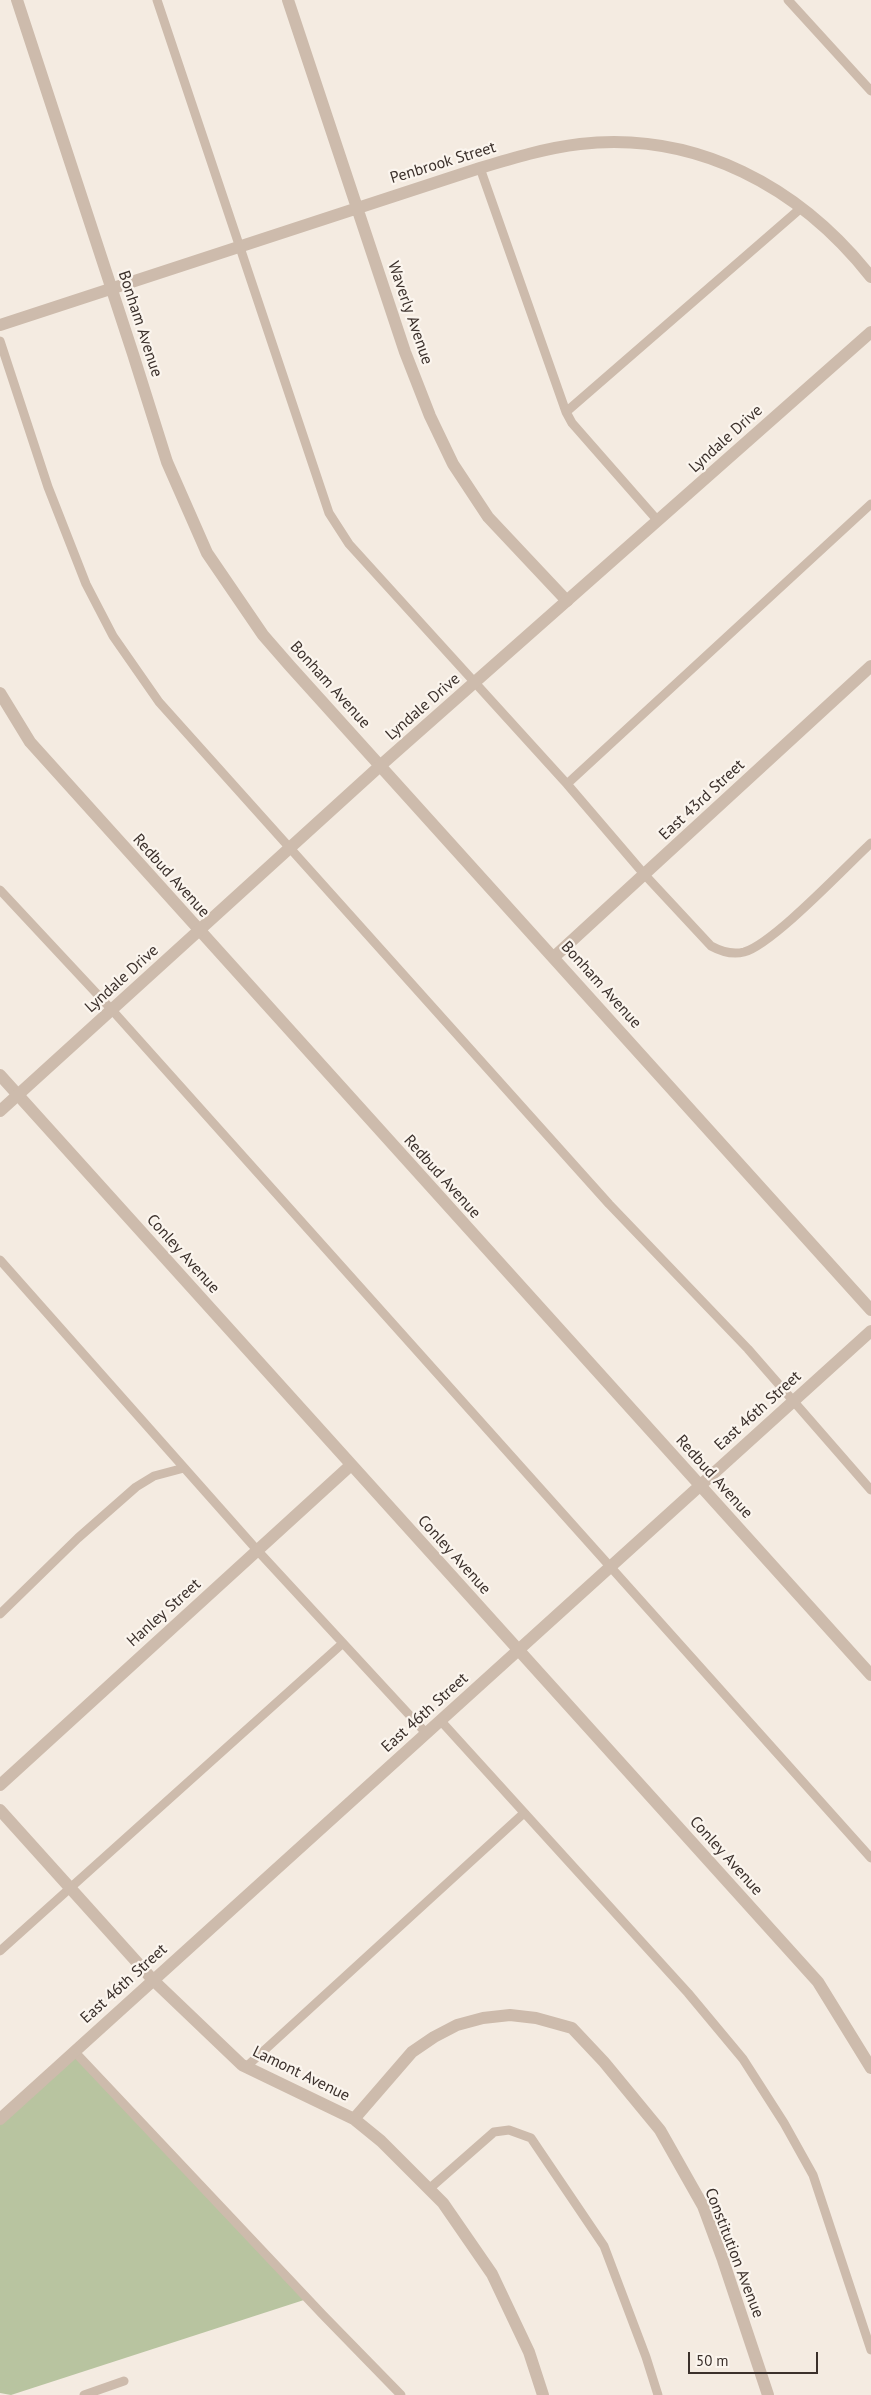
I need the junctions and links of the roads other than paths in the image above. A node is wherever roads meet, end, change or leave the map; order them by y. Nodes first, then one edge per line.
1 (16, 0) edge
2 (158, 0) edge
3 (288, 0) edge
4 (788, 0) edge
5 (871, 91) edge
6 (480, 168) junction
7 (356, 207) junction
8 (801, 208) junction
9 (238, 246) junction
10 (871, 277) edge
11 (111, 288) junction
12 (0, 325) edge
13 (871, 332) edge
14 (0, 341) edge
15 (566, 412) junction
16 (871, 504) edge
17 (658, 521) junction
18 (566, 602) junction
19 (871, 666) edge
20 (475, 682) junction
21 (0, 693) edge
22 (381, 765) junction
23 (567, 784) junction
24 (871, 843) edge
25 (290, 848) junction
26 (644, 874) junction
27 (0, 890) edge
28 (198, 931) junction
29 (554, 957) junction
30 (112, 1010) junction
31 (0, 1074) edge
32 (18, 1095) junction
33 (0, 1111) edge
34 (0, 1260) edge
35 (871, 1310) edge
36 (871, 1331) edge
37 (794, 1401) junction
38 (351, 1465) junction
39 (184, 1468) junction
40 (700, 1486) junction
41 (871, 1490) edge
42 (258, 1550) junction
43 (610, 1567) junction
44 (0, 1614) edge
45 (343, 1643) junction
46 (518, 1650) junction
47 (871, 1675) edge
48 (440, 1720) junction
49 (426, 1733) junction
50 (0, 1786) edge
51 (0, 1810) edge
52 (524, 1813) junction
53 (871, 1858) edge
54 (69, 1887) junction
55 (0, 1951) edge
56 (153, 1980) junction
57 (74, 2051) junction
58 (246, 2067) junction
59 (871, 2068) edge
60 (354, 2118) junction
61 (0, 2119) edge
62 (429, 2189) junction
63 (871, 2350) edge
64 (124, 2381) dead end
65 (84, 2395) edge
66 (401, 2395) edge
67 (543, 2395) edge
68 (658, 2395) edge
69 (768, 2395) edge

1 - 11 street, Bonham Avenue
2 - 9 lane
3 - 7 street, Waverly Avenue
4 - 5 lane
6 - 7 street, Penbrook Street
6 - 8 street, Penbrook Street
6 - 15 lane
7 - 9 street, Penbrook Street
7 - 18 street, Waverly Avenue
8 - 10 street, Penbrook Street
8 - 15 lane
9 - 11 street, Penbrook Street
9 - 20 lane
11 - 12 street, Penbrook Street
11 - 22 street, Bonham Avenue
13 - 17 street, Lyndale Drive
14 - 25 lane
15 - 17 lane
16 - 23 lane
17 - 18 street, Lyndale Drive
18 - 20 street, Lyndale Drive
19 - 26 street, East 43rd Street
20 - 22 street, Lyndale Drive
20 - 23 lane
21 - 28 street, Redbud Avenue
22 - 25 street, Lyndale Drive
22 - 29 street, Bonham Avenue
23 - 26 lane
24 - 26 lane
25 - 28 street, Lyndale Drive
25 - 37 lane
26 - 29 street, East 43rd Street
27 - 30 lane
28 - 30 street, Lyndale Drive
28 - 40 street, Redbud Avenue
29 - 35 street, Bonham Avenue
30 - 32 street, Lyndale Drive
30 - 43 lane
31 - 32 street, Conley Avenue
32 - 33 street, Lyndale Drive
32 - 38 street, Conley Avenue
34 - 39 lane
36 - 37 street, East 46th Street
37 - 40 street, East 46th Street
37 - 41 lane
38 - 42 street, Hanley Street
38 - 46 street, Conley Avenue
39 - 42 lane
39 - 44 lane
40 - 43 street, East 46th Street
40 - 47 street, Redbud Avenue
42 - 45 lane
42 - 50 street, Hanley Street
43 - 46 street, East 46th Street
43 - 53 lane
45 - 49 lane
45 - 54 lane
46 - 48 street, East 46th Street
46 - 59 street, Conley Avenue
48 - 49 street, East 46th Street
48 - 52 lane
49 - 56 street, East 46th Street
51 - 54 street, Lamont Avenue
52 - 58 lane
52 - 63 lane
54 - 55 lane
54 - 56 street, Lamont Avenue
56 - 57 street, East 46th Street
56 - 58 street, Lamont Avenue
57 - 61 street, East 46th Street
57 - 66 lane
58 - 60 street, Lamont Avenue
60 - 62 street, Lamont Avenue
60 - 69 street, Constitution Avenue
62 - 67 street, Lamont Avenue
62 - 68 lane
64 - 65 lane

